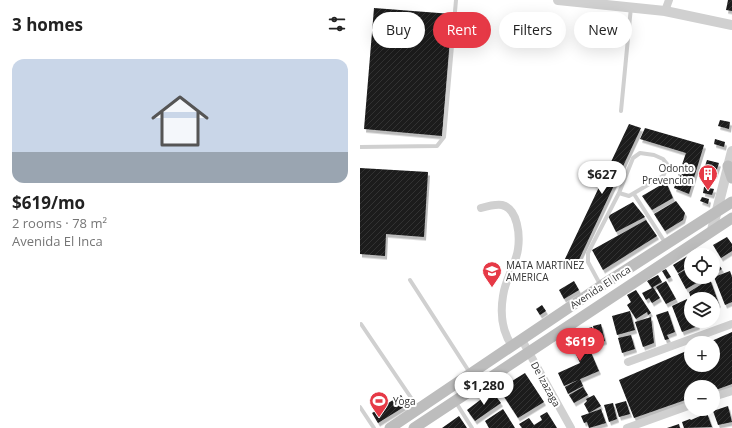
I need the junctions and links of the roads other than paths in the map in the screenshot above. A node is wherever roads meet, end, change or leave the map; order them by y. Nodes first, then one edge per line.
1 (456, 0) edge
2 (558, 0) edge
3 (669, 0) edge
4 (630, 7) junction
5 (665, 11) junction
6 (732, 25) edge
7 (621, 111) dead end
8 (360, 147) edge
9 (732, 150) edge
10 (728, 166) junction
11 (732, 178) edge
12 (619, 193) junction
13 (634, 194) junction
14 (732, 202) edge
15 (481, 208) dead end
16 (716, 213) junction
17 (732, 218) edge
18 (712, 230) junction
19 (666, 245) junction
20 (410, 280) dead end
21 (601, 286) junction
22 (361, 324) dead end
23 (732, 324) edge
24 (522, 340) junction
25 (512, 346) junction
26 (528, 351) junction
27 (628, 362) dead end
28 (470, 373) junction
29 (732, 391) edge
30 (720, 395) edge
31 (455, 401) junction
32 (360, 407) edge
33 (684, 408) edge
34 (419, 410) junction
35 (374, 428) edge
36 (390, 428) edge
37 (414, 428) edge
38 (472, 428) edge
39 (571, 428) edge
40 (627, 428) edge

1 - 8 lane
2 - 4 street
3 - 5 street
4 - 5 street
4 - 7 lane
5 - 6 street
9 - 10 street
10 - 11 main road
10 - 16 street
12 - 13 lane
12 - 13 lane
12 - 21 lane
13 - 19 lane
14 - 16 main road, Avenida El Inca
15 - 25 street
16 - 18 street
16 - 19 main road, Avenida El Inca
17 - 18 main road, Avenida El Inca
18 - 26 main road, Avenida El Inca
19 - 21 main road, Avenida El Inca
20 - 28 lane
21 - 24 main road, Avenida El Inca
22 - 34 lane
23 - 27 street
24 - 25 main road, Avenida El Inca
24 - 26 street, De Izazaga
25 - 28 main road, Avenida El Inca
26 - 31 main road, Avenida El Inca
26 - 39 street, De Izazaga
28 - 34 main road, Avenida El Inca
29 - 30 street
31 - 37 main road, Avenida El Inca
31 - 38 lane
32 - 35 lane
33 - 40 street
34 - 36 main road, Avenida El Inca

